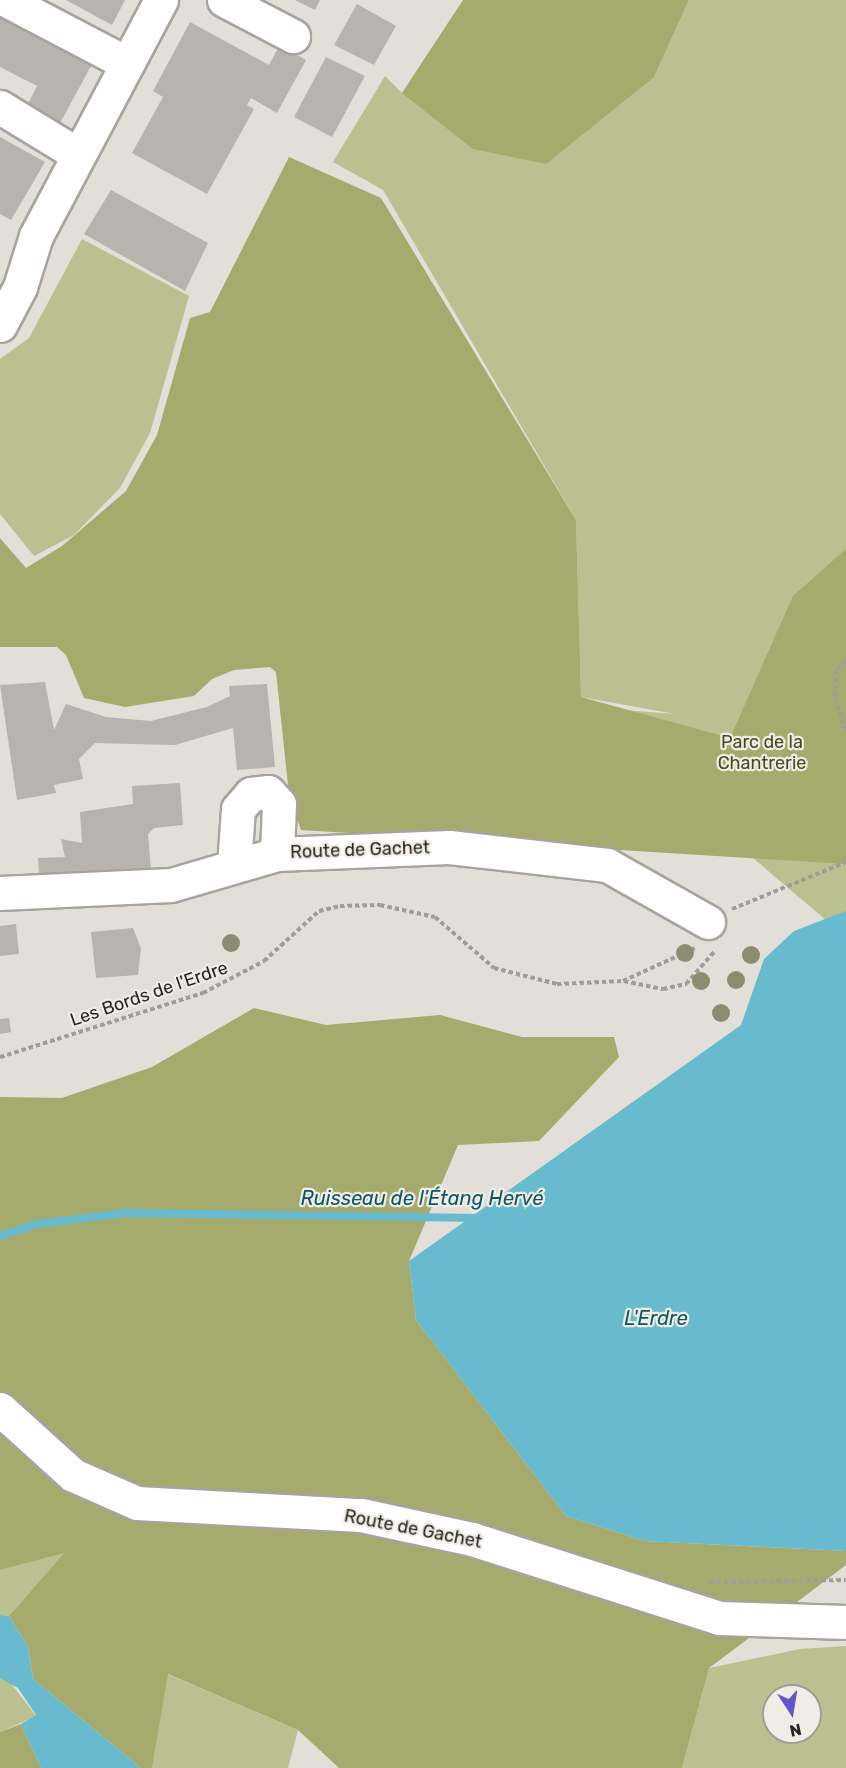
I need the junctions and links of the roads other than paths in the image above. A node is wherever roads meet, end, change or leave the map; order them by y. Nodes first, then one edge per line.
1 (6, 0) edge
2 (161, 0) edge
3 (224, 0) edge
4 (293, 36) dead end
5 (126, 63) junction
6 (0, 107) edge
7 (77, 154) junction
8 (0, 325) edge
9 (277, 854) junction
10 (234, 866) junction
11 (0, 892) edge
12 (711, 937) road end
13 (0, 1409) edge
14 (846, 1622) edge

1 - 5 street
2 - 5 street
3 - 4 street
5 - 7 street
6 - 7 street
7 - 8 street
9 - 10 street, Route de Gachet
9 - 10 street
9 - 12 street, Route de Gachet
10 - 11 street, Route de Gachet
13 - 14 street, Route de Gachet

